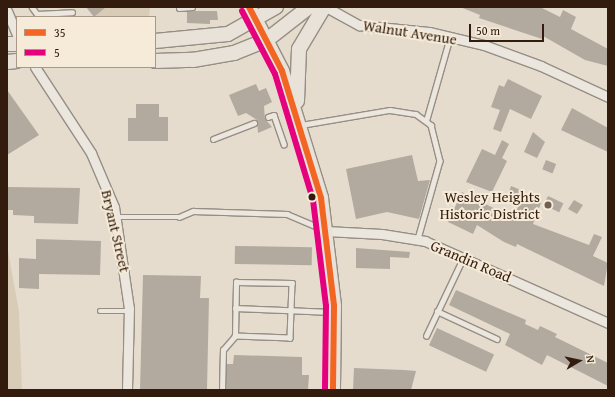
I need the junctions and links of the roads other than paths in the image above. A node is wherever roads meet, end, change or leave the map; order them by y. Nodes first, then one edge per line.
1 (32, 7) edge
2 (192, 7) edge
3 (276, 7) edge
4 (309, 7) edge
5 (325, 7) edge
6 (179, 8) edge
7 (7, 11) edge
8 (72, 12) dead end
9 (253, 13) edge
10 (65, 15) edge
11 (16, 33) edge
12 (450, 37) junction
13 (268, 39) junction
14 (156, 41) edge
15 (156, 61) edge
16 (36, 68) edge
17 (608, 97) edge
18 (268, 117) dead end
19 (299, 121) junction
20 (426, 121) junction
21 (254, 123) dead end
22 (213, 139) dead end
23 (284, 144) dead end
24 (116, 217) junction
25 (326, 231) junction
26 (418, 239) junction
27 (464, 256) junction
28 (235, 308) junction
29 (292, 310) junction
30 (100, 311) dead end
31 (129, 311) junction
32 (438, 311) junction
33 (334, 312) junction
34 (608, 323) edge
35 (234, 336) junction
36 (426, 336) dead end
37 (497, 339) dead end
38 (126, 390) edge
39 (222, 390) edge
40 (333, 390) edge

1 - 10 lane
2 - 6 lane
3 - 9 main road
4 - 13 main road
5 - 12 street, Walnut Avenue
5 - 19 main road
7 - 11 street
8 - 10 lane
9 - 13 main road
9 - 14 main road
12 - 17 street, Walnut Avenue
12 - 20 lane
13 - 15 main road
13 - 19 main road
16 - 24 street, Bryant Street
18 - 23 lane
19 - 20 lane
19 - 25 main road
20 - 26 lane
21 - 22 lane
24 - 25 lane
24 - 31 street, Bryant Street
25 - 26 street, Grandin Road
25 - 33 main road
26 - 27 street, Grandin Road
27 - 32 lane
27 - 34 street, Grandin Road
28 - 29 lane
28 - 29 lane
28 - 35 lane
29 - 33 lane
29 - 35 lane
30 - 31 lane
31 - 38 street, Bryant Street
32 - 36 lane
32 - 37 lane
33 - 40 main road
35 - 39 lane

